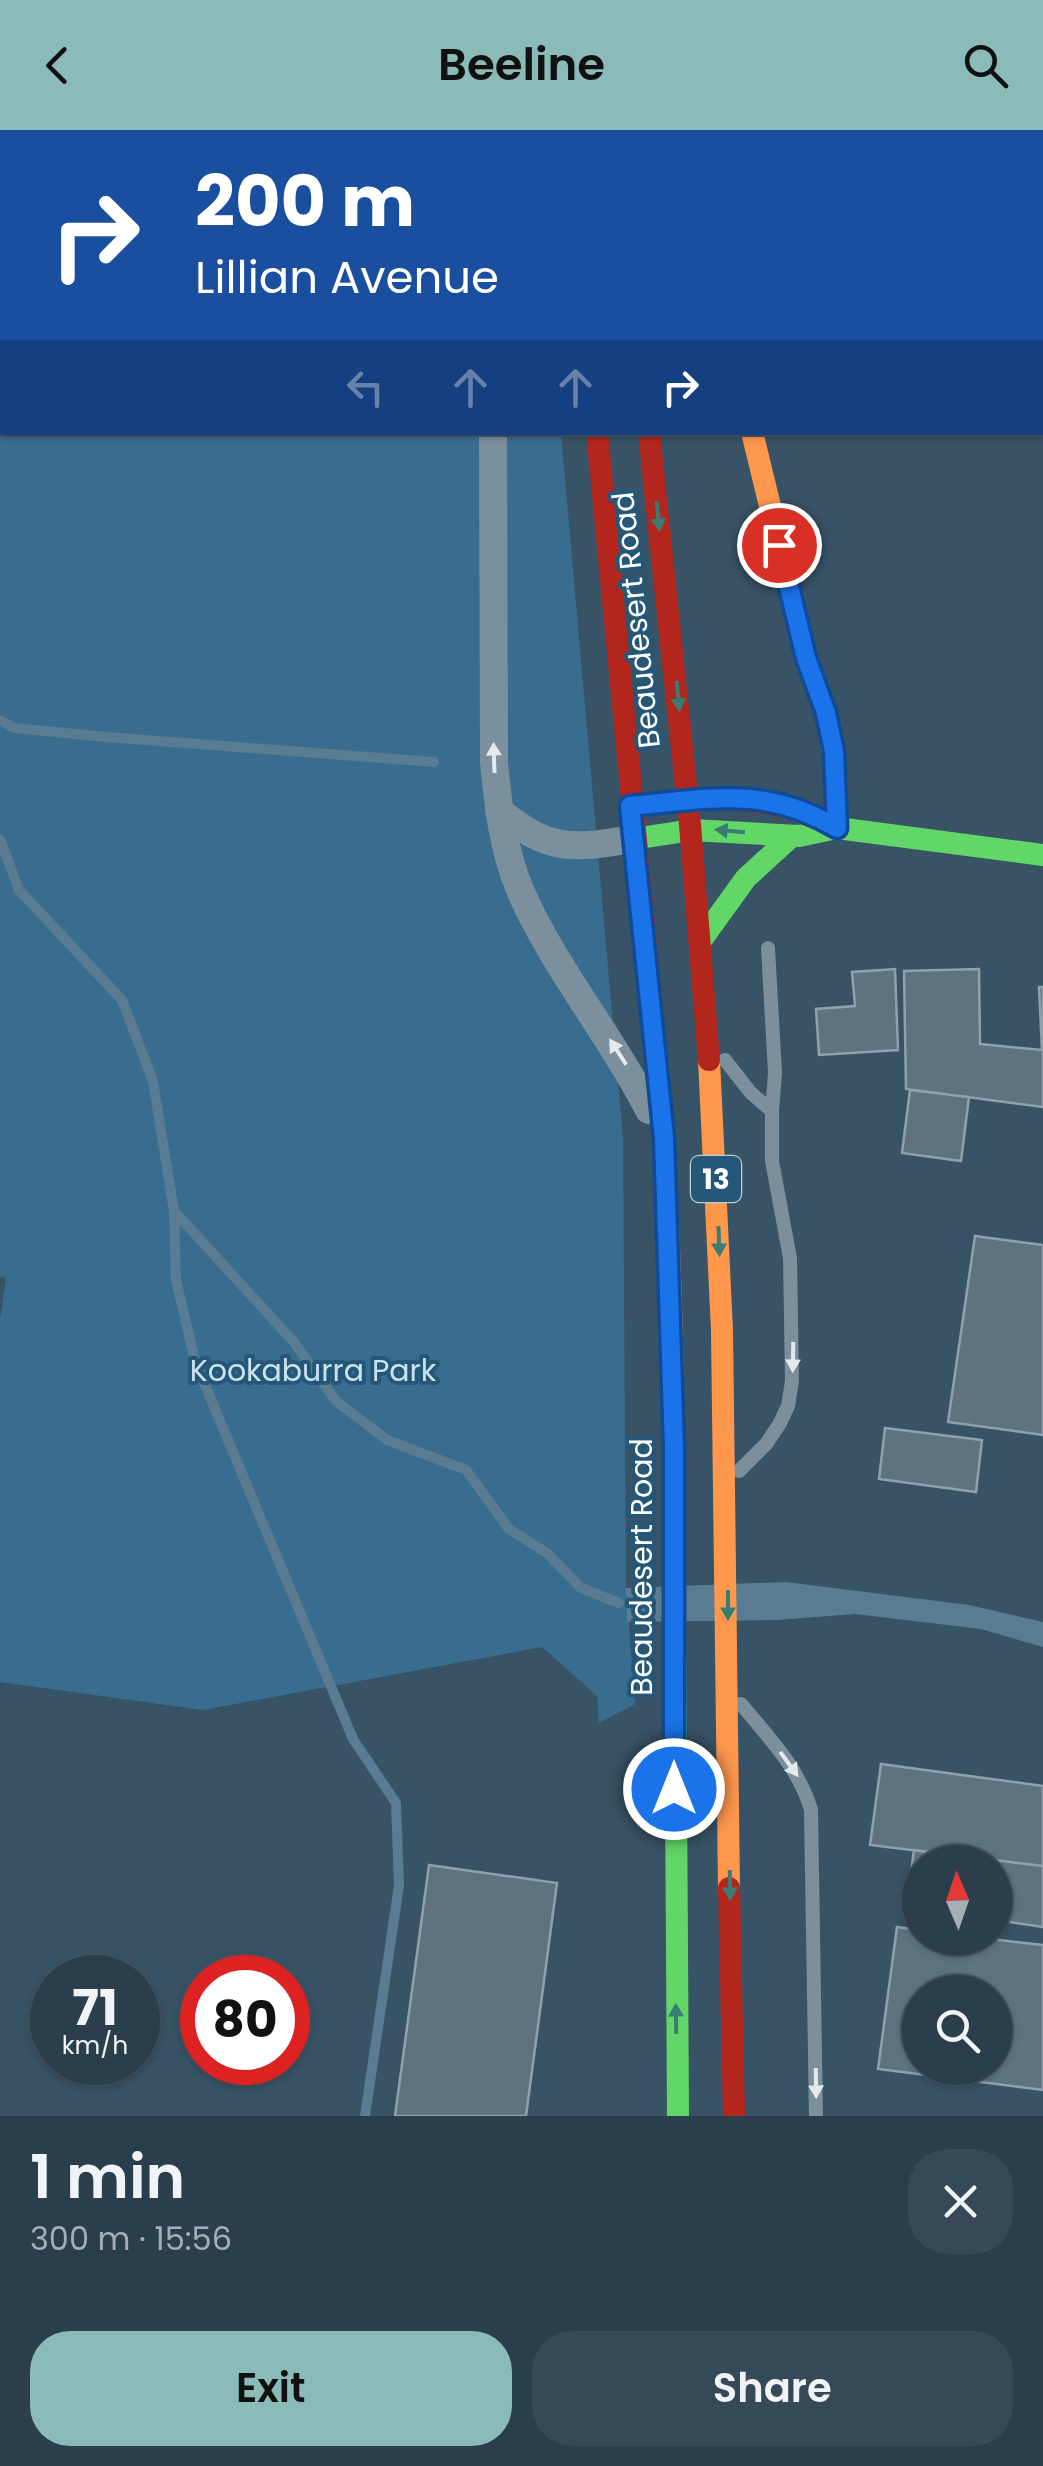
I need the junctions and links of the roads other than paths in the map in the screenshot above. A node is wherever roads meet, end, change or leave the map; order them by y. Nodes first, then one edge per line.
1 (493, 435) edge
2 (597, 435) edge
3 (649, 435) edge
4 (753, 435) edge
5 (688, 800) junction
6 (630, 806) junction
7 (498, 811) junction
8 (837, 828) junction
9 (692, 830) junction
10 (792, 836) junction
11 (634, 839) junction
12 (1043, 855) edge
13 (702, 939) junction
14 (768, 948) dead end
15 (709, 1040) junction
16 (772, 1111) junction
17 (664, 1138) junction
18 (726, 1484) junction
19 (728, 1685) junction
20 (678, 2116) edge
21 (734, 2116) edge
22 (816, 2116) edge

7 -> 1 street, Beaudesert Road
2 - 6 main road, Beaudesert Road / 13
3 -> 5 main road, Beaudesert Road / 13
4 - 8 main road
5 - 6 main road
5 - 8 main road
5 - 9 main road, Beaudesert Road / 13
6 - 11 main road, Beaudesert Road / 13
7 - 11 street
17 -> 7 street, Beaudesert Road
8 - 10 main road
8 - 12 main road
10 -> 9 main road
9 - 11 main road
9 - 13 main road, Beaudesert Road / 13
10 - 13 main road
11 - 17 main road, Beaudesert Road / 13
13 - 15 main road, Beaudesert Road / 13
14 - 16 lane
15 - 16 lane
15 -> 18 main road, Beaudesert Road / 13
16 -> 18 lane
20 -> 17 main road, Beaudesert Road / 13
18 -> 19 main road, Beaudesert Road / 13
19 -> 21 main road, Beaudesert Road / 13
19 -> 22 lane

